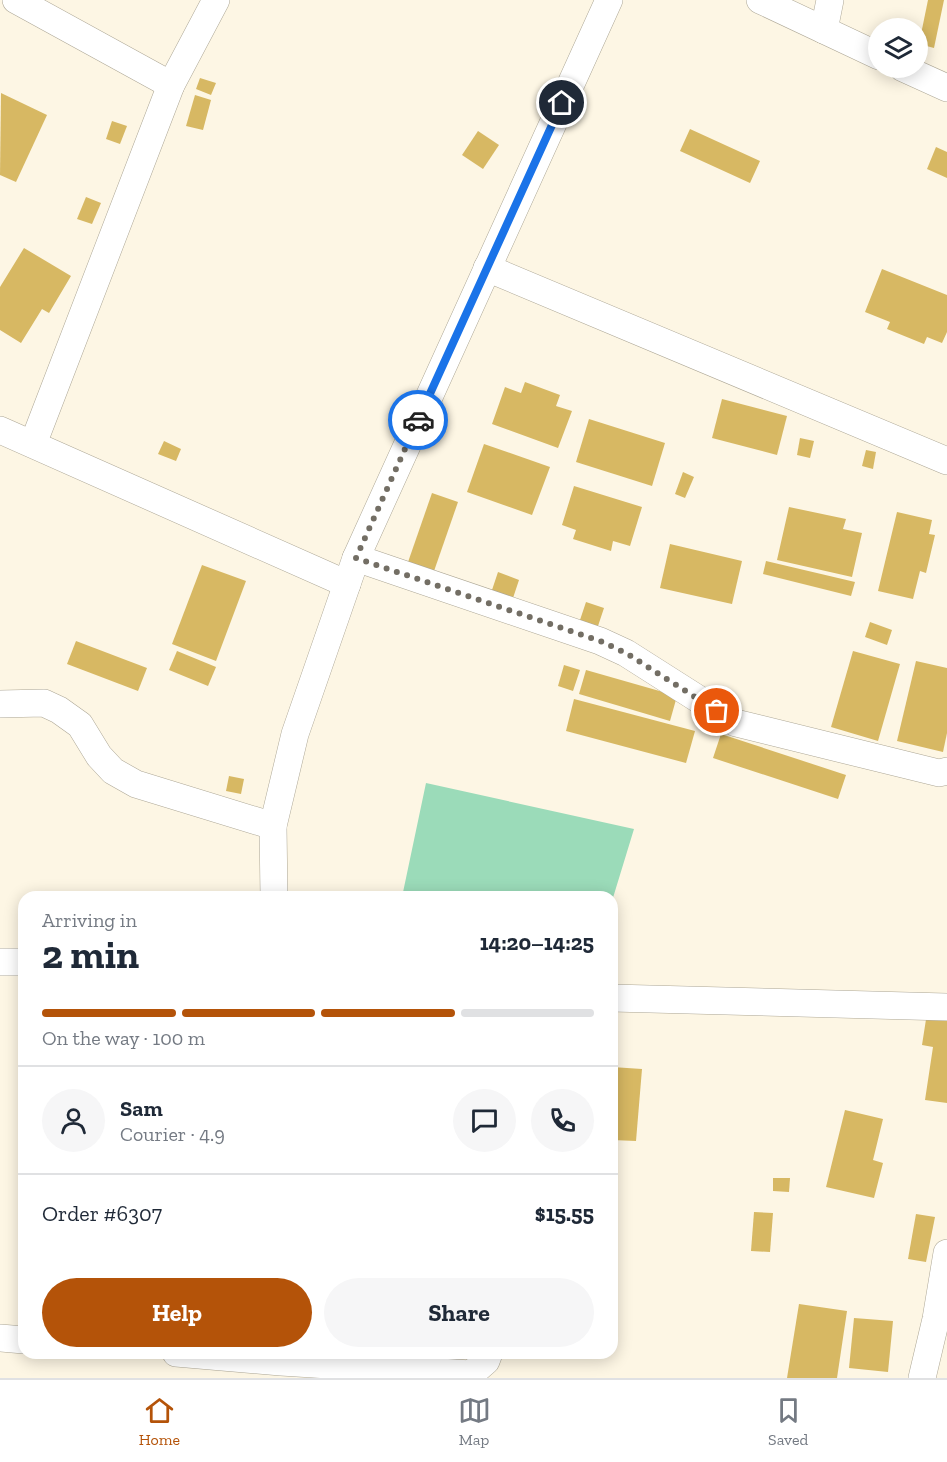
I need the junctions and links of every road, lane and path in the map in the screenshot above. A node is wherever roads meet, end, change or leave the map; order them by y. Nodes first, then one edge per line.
1 (16, 0) edge
2 (216, 0) edge
3 (609, 0) edge
4 (760, 0) edge
5 (830, 0) edge
6 (824, 30) junction
7 (868, 51) edge
8 (925, 78) edge
9 (171, 86) junction
10 (947, 88) edge
11 (487, 268) junction
12 (0, 430) edge
13 (33, 444) junction
14 (947, 461) edge
15 (356, 558) junction
16 (346, 584) junction
17 (0, 704) edge
18 (947, 771) edge
19 (273, 826) junction
20 (274, 891) edge
21 (0, 962) edge
22 (18, 962) edge
23 (618, 998) edge
24 (947, 1007) edge
25 (947, 1253) edge
26 (941, 1320) edge
27 (0, 1338) edge
28 (18, 1340) edge
29 (290, 1359) edge
30 (487, 1359) edge
31 (438, 1375) edge
32 (922, 1378) edge

1 - 9 street
2 - 9 street
3 - 11 street
4 - 6 street
5 - 6 street
6 - 7 street
8 - 10 street
9 - 13 street
11 - 14 street
11 - 15 street
12 - 13 street
13 - 16 street
15 - 16 street
15 - 18 street
16 - 19 street
17 - 19 street
19 - 20 street
21 - 22 street
23 - 24 street
25 - 26 street
26 - 32 street
27 - 28 street
29 - 31 street
30 - 31 street

